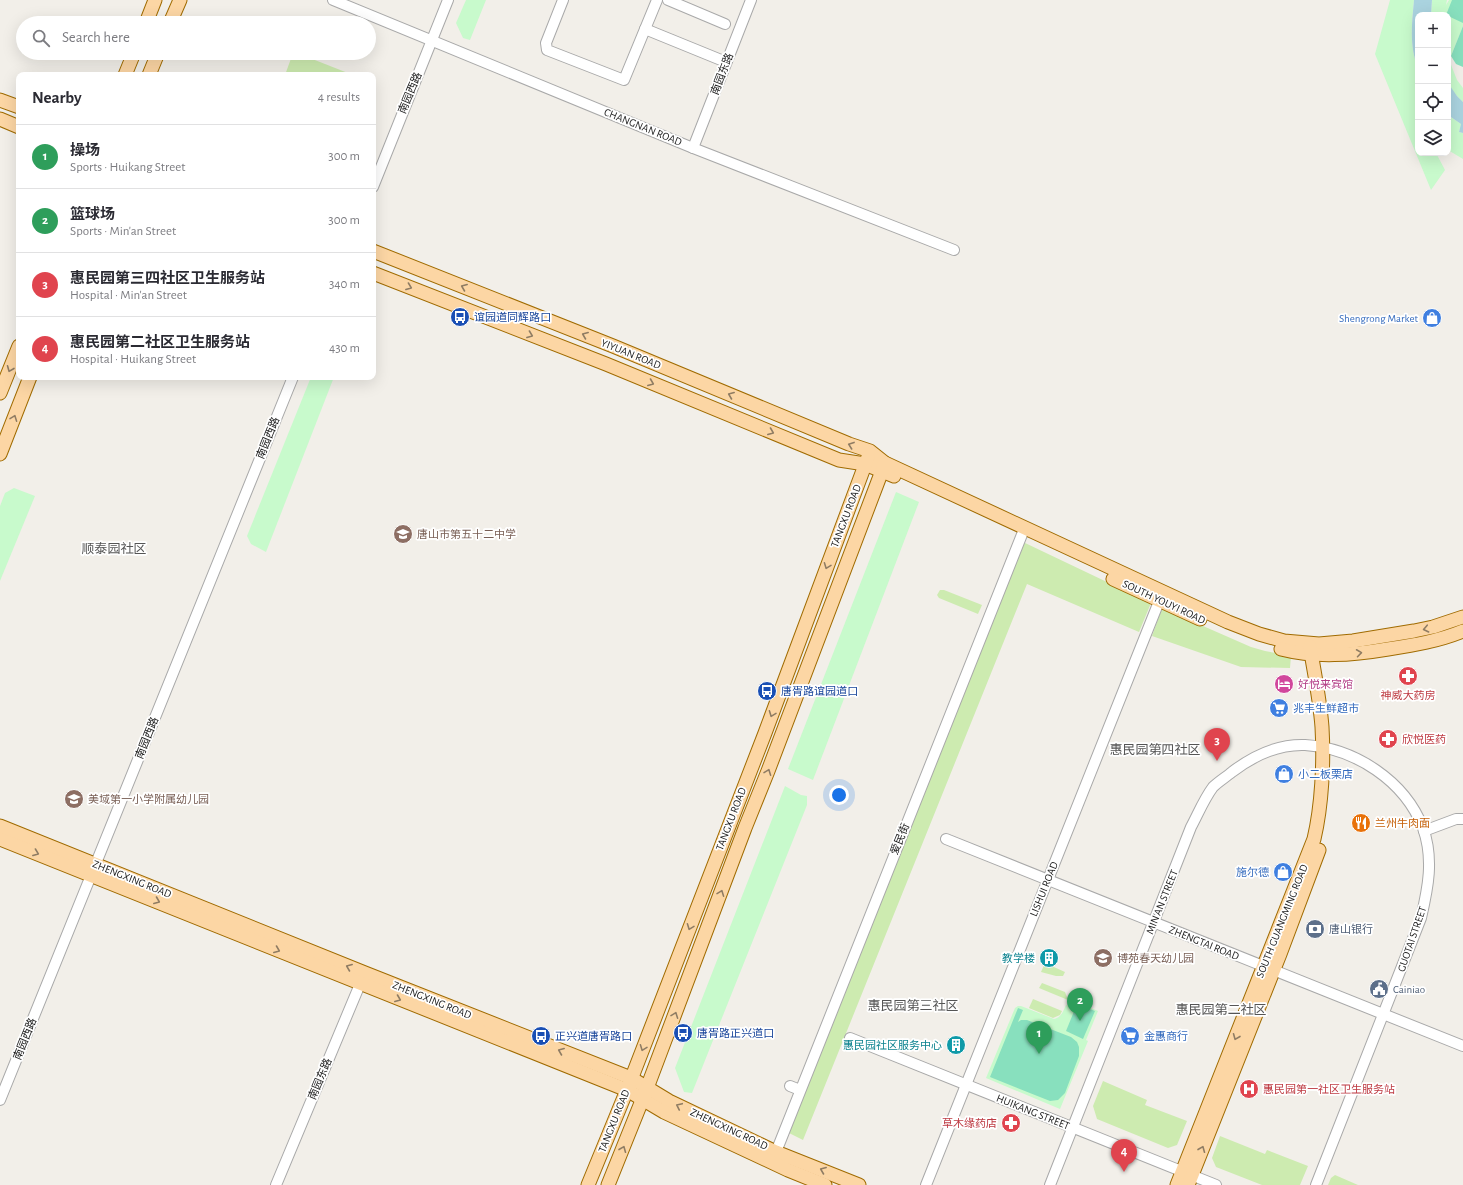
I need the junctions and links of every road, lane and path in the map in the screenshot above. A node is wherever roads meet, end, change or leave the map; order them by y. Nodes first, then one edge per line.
1 (154, 0) edge
2 (180, 0) edge
3 (333, 0) edge
4 (448, 0) edge
5 (563, 0) edge
6 (657, 0) edge
7 (668, 0) edge
8 (751, 0) edge
9 (148, 16) edge
10 (173, 16) edge
11 (372, 16) edge
12 (376, 18) edge
13 (725, 24) dead end
14 (645, 29) junction
15 (432, 41) junction
16 (131, 60) edge
17 (155, 60) edge
18 (726, 62) junction
19 (126, 72) edge
20 (150, 72) edge
21 (0, 100) edge
22 (16, 106) edge
23 (0, 119) edge
24 (16, 126) edge
25 (693, 148) junction
26 (376, 180) edge
27 (954, 250) dead end
28 (376, 252) edge
29 (376, 274) edge
30 (16, 353) edge
31 (29, 380) edge
32 (292, 380) edge
33 (0, 393) edge
34 (870, 451) junction
35 (0, 454) edge
36 (866, 464) junction
37 (884, 467) junction
38 (1024, 531) junction
39 (1161, 597) junction
40 (1463, 617) edge
41 (1463, 631) edge
42 (1315, 649) junction
43 (1327, 748) junction
44 (1463, 819) edge
45 (0, 826) edge
46 (1424, 831) junction
47 (0, 839) edge
48 (946, 839) dead end
49 (94, 869) junction
50 (1048, 879) junction
51 (1154, 922) junction
52 (1269, 969) junction
53 (362, 978) junction
54 (1384, 1014) junction
55 (850, 1038) dead end
56 (1463, 1046) edge
57 (629, 1084) junction
58 (966, 1085) junction
59 (790, 1086) dead end
60 (800, 1090) junction
61 (645, 1094) junction
62 (0, 1100) edge
63 (1073, 1128) junction
64 (776, 1152) junction
65 (1187, 1177) edge
66 (276, 1185) edge
67 (588, 1185) edge
68 (608, 1185) edge
69 (825, 1185) edge
70 (859, 1185) edge
71 (926, 1185) edge
72 (1050, 1185) edge
73 (1177, 1185) edge
74 (1216, 1185) edge
75 (1316, 1185) edge

1 - 9 main road
2 - 10 main road
3 - 11 street, CHANGNAN ROAD
4 - 15 street, 南园西路
5 - 14 street
6 - 14 street
7 - 13 street
8 - 18 street, 南园东路
12 - 15 street, CHANGNAN ROAD
14 - 18 street
15 - 25 street, CHANGNAN ROAD
15 - 26 street, 南园西路
16 - 19 main road
17 - 20 main road
18 - 25 street, 南园东路
21 - 22 main road
23 - 24 main road
25 - 27 street, CHANGNAN ROAD
34 -> 28 main road, YIYUAN ROAD
29 -> 36 main road, YIYUAN ROAD
30 -> 33 main road
35 -> 31 main road
32 - 49 street, 南园西路
34 - 36 main road, TANGXU ROAD
34 - 37 main road, YIYUAN ROAD
36 - 37 main road, YIYUAN ROAD
36 -> 57 main road, TANGXU ROAD
37 - 38 main road, SOUTH YOUYI ROAD
61 -> 37 main road, TANGXU ROAD
38 - 39 main road, SOUTH YOUYI ROAD
38 - 60 street, 爱民街
39 - 42 main road, SOUTH YOUYI ROAD
39 - 50 street, LISHUI ROAD
40 -> 42 main road, SOUTH YOUYI ROAD
42 -> 41 main road, SOUTH YOUYI ROAD
42 - 43 main road, SOUTH GUANGMING ROAD
43 - 46 street, GUOTAI STREET
43 - 51 street, MIN'AN STREET
43 - 52 main road, SOUTH GUANGMING ROAD
44 - 46 street
45 - 49 main road, ZHENGXING ROAD
46 - 54 street, GUOTAI STREET
47 -> 49 main road, ZHENGXING ROAD
48 - 50 street, ZHENGTAI ROAD
49 - 53 main road, ZHENGXING ROAD
49 - 62 street, 南园西路
50 - 51 street, ZHENGTAI ROAD
50 - 58 street, LISHUI ROAD
51 - 52 street, ZHENGTAI ROAD
51 - 63 street, MIN'AN STREET
52 - 54 street, ZHENGTAI ROAD
52 - 65 main road, SOUTH GUANGMING ROAD
53 - 57 main road, ZHENGXING ROAD
53 - 66 street, 南园东路
54 - 56 street, ZHENGTAI ROAD
54 - 75 street, GUOTAI STREET
55 - 58 street, HUIKANG STREET
57 - 61 main road, ZHENGXING ROAD
57 - 67 main road, TANGXU ROAD
58 - 63 street, HUIKANG STREET
58 - 71 street, LISHUI ROAD
59 - 60 street
60 - 64 street, 爱民街
64 -> 61 main road, ZHENGXING ROAD
68 -> 61 main road, TANGXU ROAD
61 - 69 main road, ZHENGXING ROAD
63 - 65 street, HUIKANG STREET
63 - 72 street, MIN'AN STREET
70 -> 64 main road, ZHENGXING ROAD
65 - 73 main road, SOUTH GUANGMING ROAD
65 - 74 street, HUIKANG STREET

